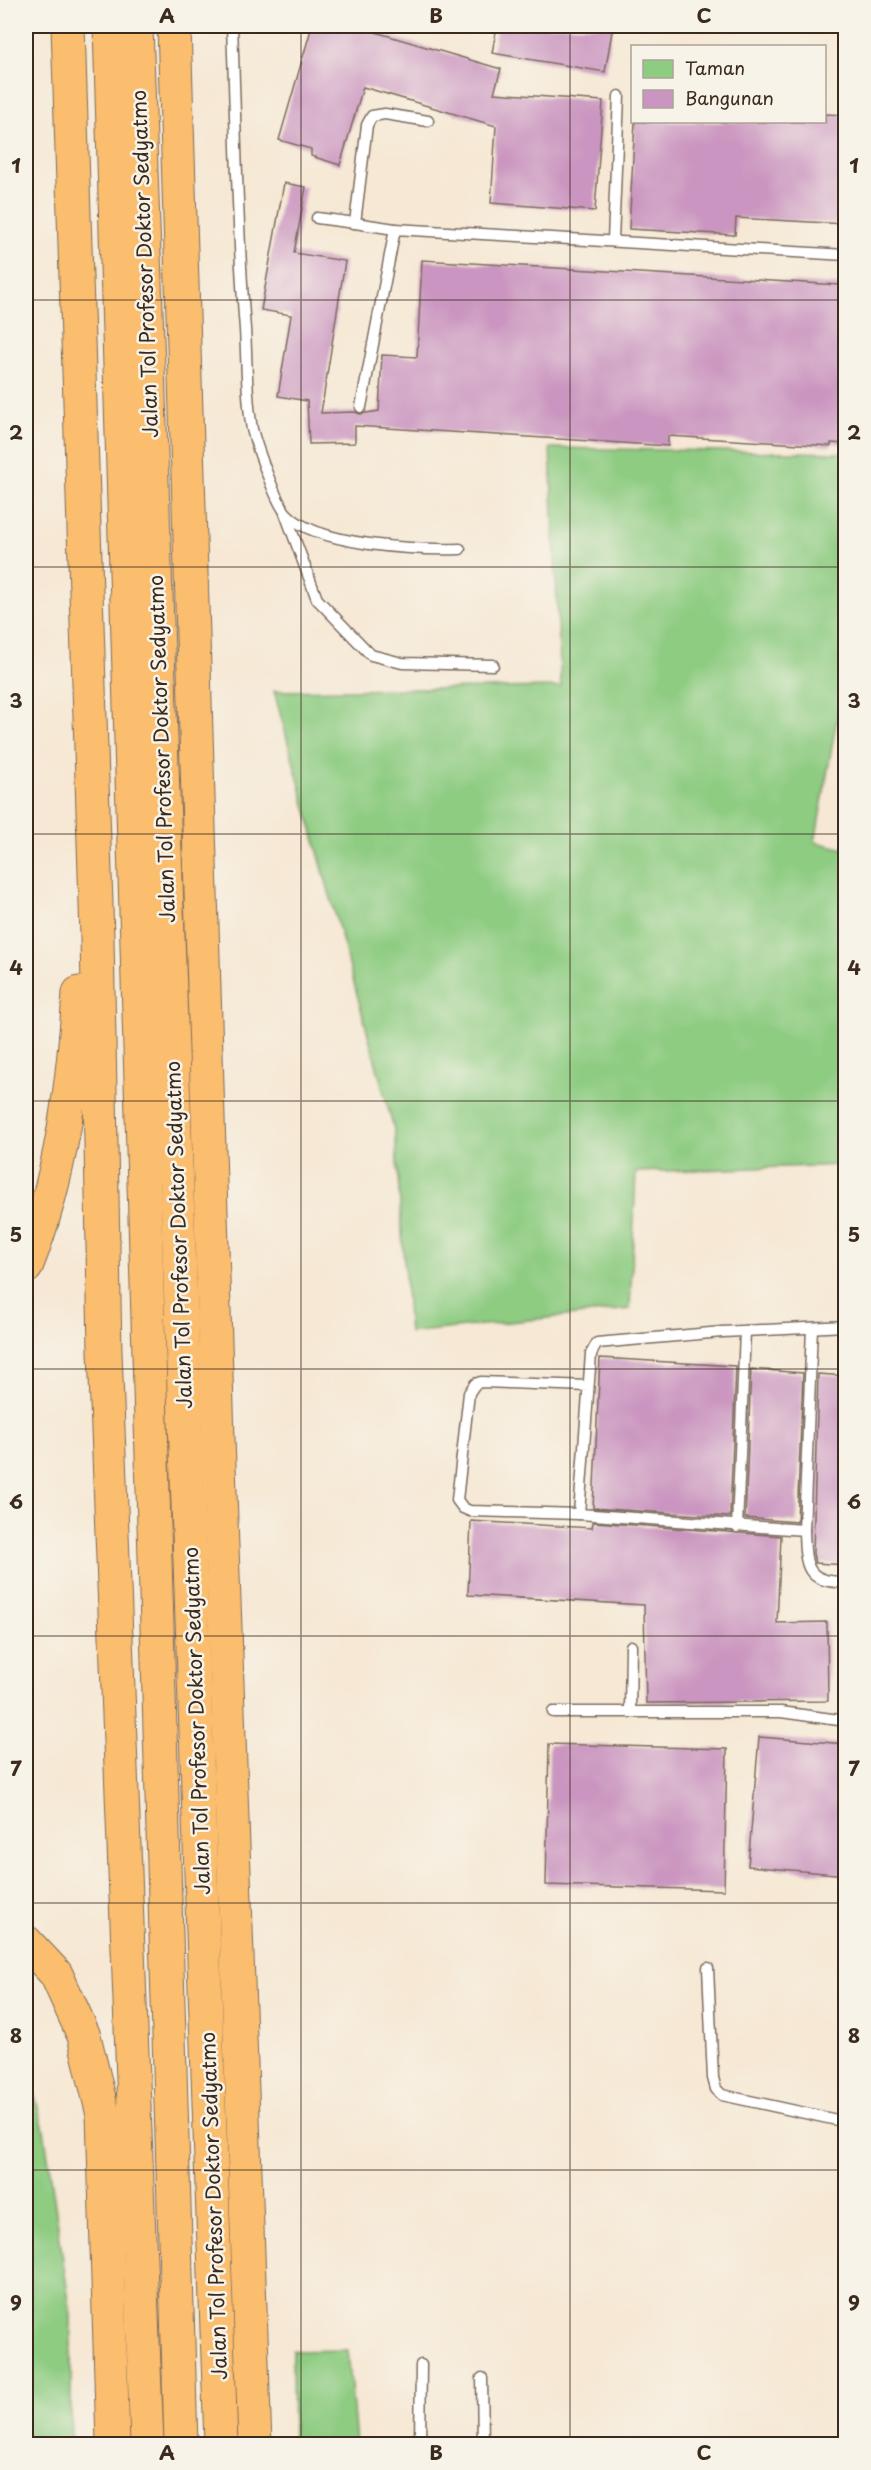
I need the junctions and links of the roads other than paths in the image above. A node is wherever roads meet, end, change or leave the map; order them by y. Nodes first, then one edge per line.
1 (68, 26) edge
2 (110, 26) edge
3 (136, 26) edge
4 (174, 26) edge
5 (232, 26) edge
6 (619, 96) dead end
7 (428, 121) dead end
8 (72, 138) junction
9 (317, 218) dead end
10 (355, 223) junction
11 (395, 229) junction
12 (614, 240) junction
13 (846, 255) edge
14 (361, 407) dead end
15 (285, 513) junction
16 (460, 549) dead end
17 (493, 665) dead end
18 (26, 1267) edge
19 (846, 1326) edge
20 (812, 1328) junction
21 (745, 1331) junction
22 (588, 1386) junction
23 (579, 1514) junction
24 (737, 1527) junction
25 (804, 1530) junction
26 (846, 1582) edge
27 (631, 1646) dead end
28 (553, 1712) dead end
29 (630, 1712) junction
30 (846, 1721) edge
31 (26, 1942) edge
32 (708, 1968) dead end
33 (846, 2122) edge
34 (421, 2365) dead end
35 (482, 2378) dead end
36 (113, 2445) edge
37 (147, 2445) edge
38 (181, 2445) edge
39 (221, 2445) edge
40 (255, 2445) edge
41 (420, 2445) edge
42 (483, 2445) edge

1 - 8 highway
2 - 38 highway, Jalan Tol Profesor Doktor Sedyatmo
3 - 39 highway, Jalan Tol Profesor Doktor Sedyatmo
4 - 40 highway, Jalan Tol Profesor Doktor Sedyatmo
5 - 15 lane
6 - 12 lane
7 - 10 lane
8 - 18 highway
8 - 37 highway
9 - 10 lane
10 - 11 lane
11 - 12 lane
11 - 14 lane
12 - 13 lane
15 - 16 lane
15 - 17 lane
19 - 20 lane
20 - 21 lane
20 - 25 lane
21 - 22 lane
21 - 24 lane
22 - 23 lane
22 - 23 lane
23 - 24 lane
24 - 25 lane
25 - 26 lane
27 - 29 lane
28 - 29 lane
29 - 30 lane
31 - 36 highway
32 - 33 lane
34 - 41 lane
35 - 42 lane

